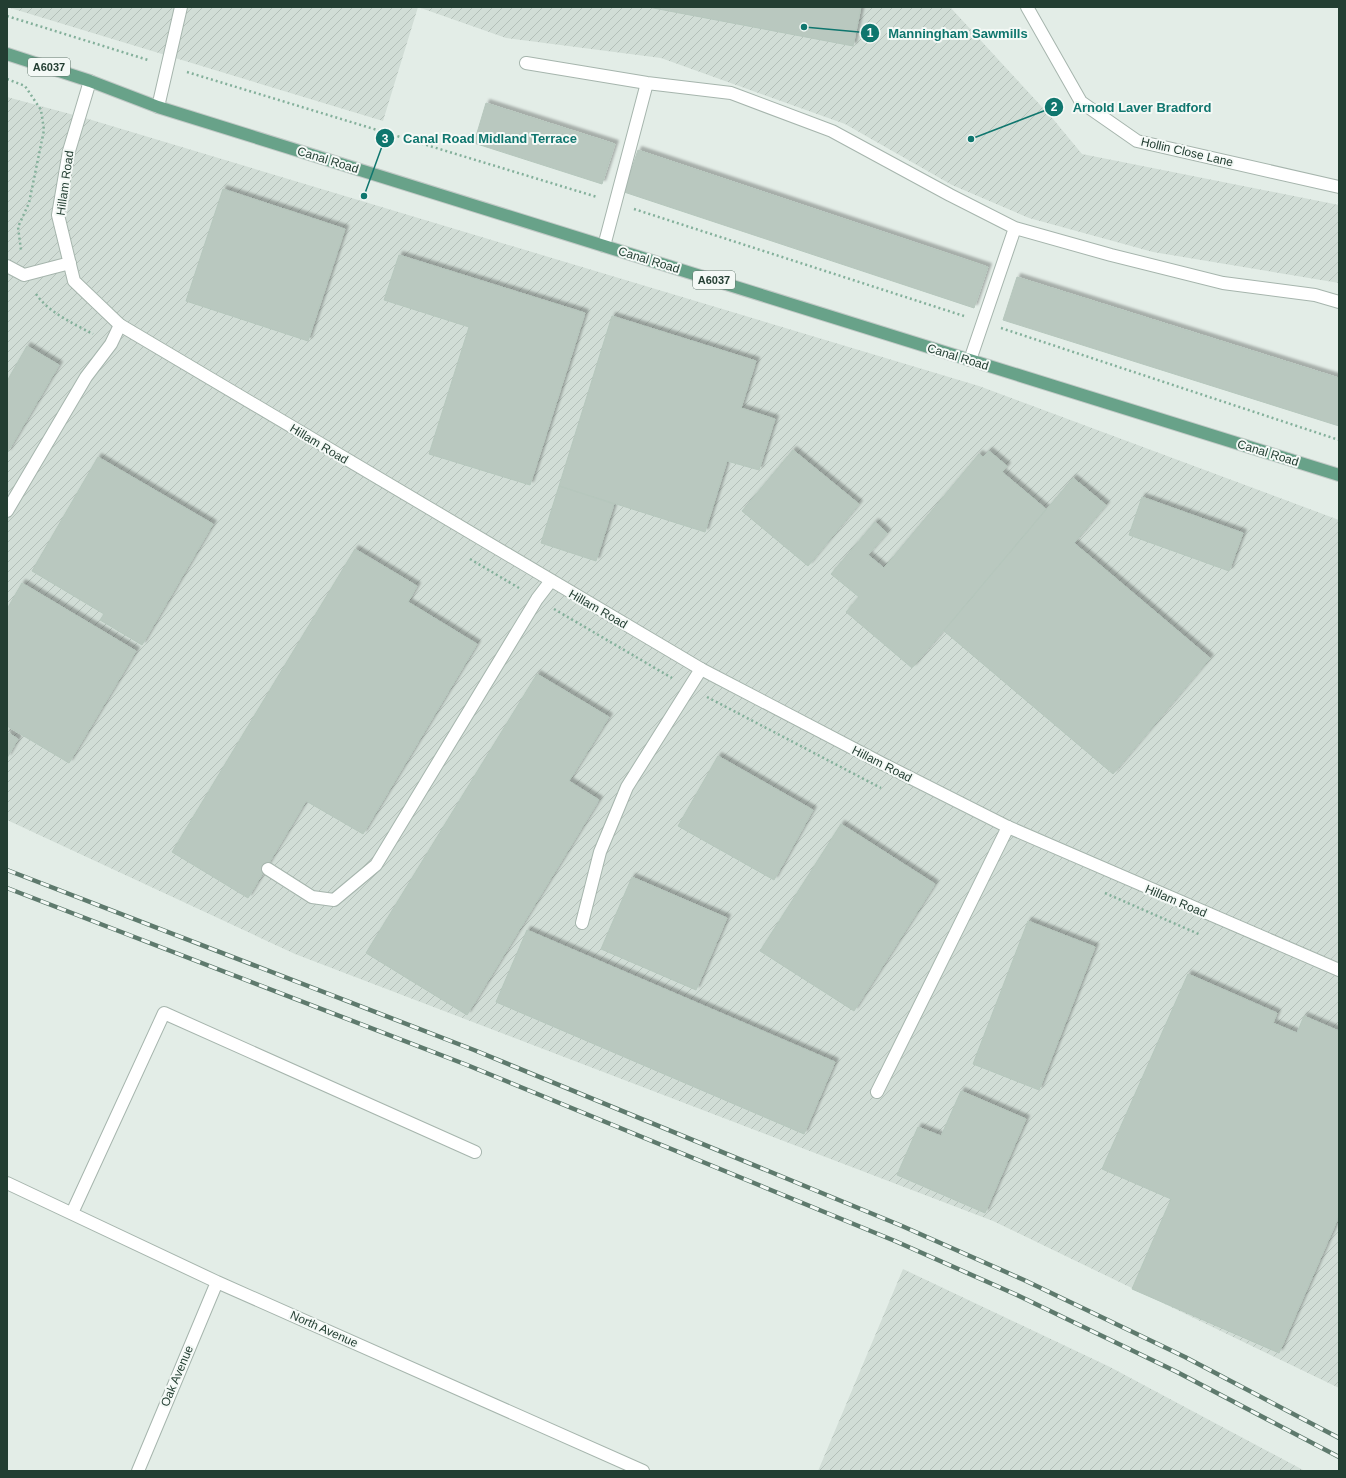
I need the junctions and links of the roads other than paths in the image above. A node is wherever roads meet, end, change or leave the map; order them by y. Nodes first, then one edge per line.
1 (181, 7) edge
2 (1026, 7) edge
3 (7, 54) edge
4 (526, 63) dead end
5 (90, 81) junction
6 (647, 83) junction
7 (158, 107) junction
8 (1339, 187) edge
9 (1015, 228) junction
10 (604, 246) junction
11 (70, 263) junction
12 (7, 266) edge
13 (1339, 302) edge
14 (120, 325) junction
15 (970, 360) junction
16 (1339, 475) edge
17 (7, 511) edge
18 (550, 582) junction
19 (701, 669) junction
20 (1008, 827) junction
21 (268, 869) dead end
22 (582, 923) dead end
23 (1339, 970) edge
24 (877, 1092) dead end
25 (475, 1152) dead end
26 (7, 1183) edge
27 (72, 1213) junction
28 (217, 1282) junction
29 (138, 1471) edge
30 (643, 1471) edge

1 - 7 street
2 - 8 street, Hollin Close Lane
3 - 5 main road, Canal Road / A6037
4 - 6 street
5 - 7 main road, Canal Road / A6037
5 - 11 street, Hillam Road
6 - 9 street
6 - 10 street
7 - 10 main road, Canal Road / A6037
9 - 13 street
9 - 15 street
10 - 15 main road, Canal Road / A6037
11 - 12 street
11 - 14 street, Hillam Road
14 - 17 street
14 - 18 street, Hillam Road
15 - 16 main road, Canal Road / A6037
18 - 19 street, Hillam Road
18 - 21 street
19 - 20 street, Hillam Road
19 - 22 street
20 - 23 street, Hillam Road
20 - 24 street
25 - 27 street
26 - 27 street, North Avenue
27 - 28 street, North Avenue
28 - 29 street, Oak Avenue
28 - 30 street, North Avenue

